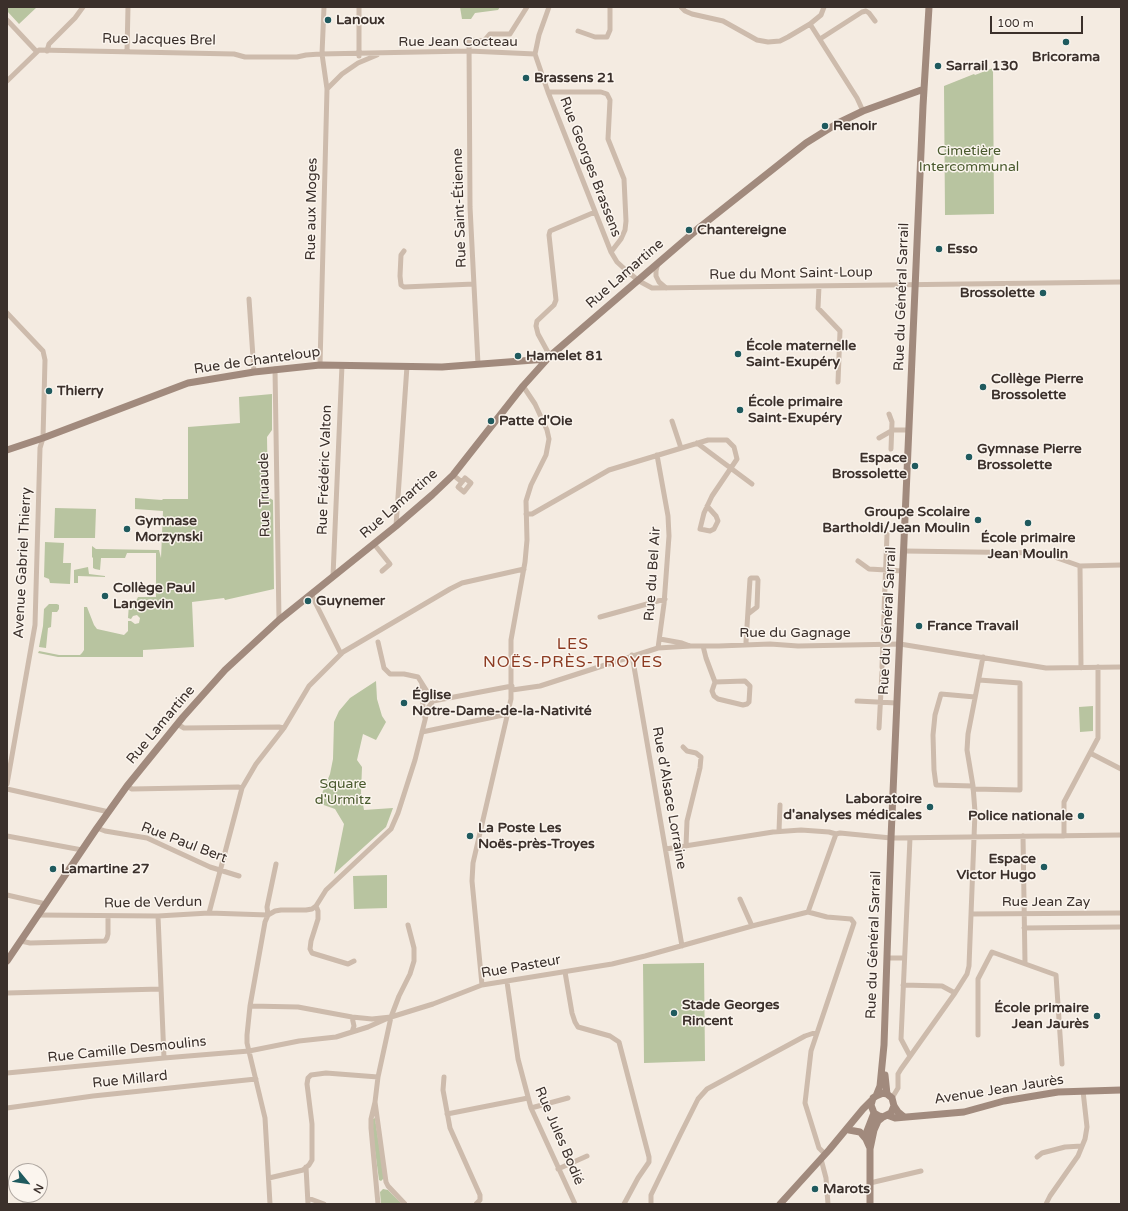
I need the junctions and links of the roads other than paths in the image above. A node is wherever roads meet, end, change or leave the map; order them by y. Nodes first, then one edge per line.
1 (84, 7) edge
2 (128, 7) edge
3 (324, 7) edge
4 (360, 7) edge
5 (527, 7) edge
6 (549, 7) edge
7 (610, 7) edge
8 (681, 7) edge
9 (824, 7) edge
10 (929, 7) edge
11 (7, 20) edge
12 (875, 21) dead end
13 (810, 24) junction
14 (578, 31) dead end
15 (820, 39) junction
16 (47, 50) junction
17 (469, 51) junction
18 (37, 52) junction
19 (127, 52) junction
20 (322, 54) junction
21 (359, 54) junction
22 (380, 54) junction
23 (535, 54) junction
24 (358, 63) junction
25 (7, 81) edge
26 (327, 89) junction
27 (924, 89) junction
28 (548, 92) junction
29 (863, 112) junction
30 (595, 212) junction
31 (404, 251) dead end
32 (611, 252) junction
33 (659, 262) junction
34 (639, 281) junction
35 (1121, 282) edge
36 (474, 284) junction
37 (916, 285) junction
38 (819, 286) junction
39 (666, 288) junction
40 (249, 299) dead end
41 (7, 312) edge
42 (548, 358) junction
43 (320, 364) junction
44 (478, 364) junction
45 (342, 365) junction
46 (407, 366) junction
47 (275, 369) junction
48 (254, 372) junction
49 (838, 382) dead end
50 (523, 386) junction
51 (888, 414) dead end
52 (672, 421) dead end
53 (892, 430) junction
54 (909, 430) junction
55 (43, 438) junction
56 (879, 438) dead end
57 (697, 443) junction
58 (681, 448) junction
59 (891, 449) dead end
60 (7, 450) edge
61 (657, 455) junction
62 (730, 469) junction
63 (453, 475) junction
64 (462, 482) dead end
65 (752, 484) dead end
66 (707, 506) junction
67 (526, 514) junction
68 (396, 526) junction
69 (887, 534) dead end
70 (374, 544) junction
71 (904, 551) junction
72 (858, 561) dead end
73 (1121, 565) edge
74 (1080, 566) junction
75 (524, 569) junction
76 (886, 570) junction
77 (903, 570) junction
78 (382, 571) dead end
79 (333, 576) junction
80 (311, 594) junction
81 (665, 599) junction
82 (748, 614) junction
83 (600, 617) dead end
84 (279, 620) junction
85 (660, 639) junction
86 (378, 642) dead end
87 (883, 644) junction
88 (900, 644) junction
89 (746, 645) junction
90 (691, 646) junction
91 (703, 646) junction
92 (658, 648) junction
93 (341, 654) junction
94 (632, 655) junction
95 (983, 658) junction
96 (1098, 667) junction
97 (1121, 667) edge
98 (1081, 668) junction
99 (979, 680) junction
100 (715, 682) junction
101 (422, 683) junction
102 (512, 688) junction
103 (975, 697) junction
104 (422, 700) junction
105 (857, 701) dead end
106 (880, 702) junction
107 (431, 703) junction
108 (897, 703) junction
109 (508, 714) junction
110 (426, 720) junction
111 (178, 724) junction
112 (284, 728) junction
113 (879, 728) dead end
114 (422, 732) junction
115 (683, 747) dead end
116 (1090, 753) junction
117 (1121, 769) edge
118 (7, 784) edge
119 (127, 786) junction
120 (242, 788) junction
121 (973, 788) junction
122 (7, 789) edge
123 (780, 805) dead end
124 (109, 812) junction
125 (97, 828) junction
126 (779, 831) junction
127 (836, 834) junction
128 (1121, 835) edge
129 (7, 836) edge
130 (1023, 836) junction
131 (1064, 836) junction
132 (974, 837) junction
133 (891, 838) junction
134 (910, 838) junction
135 (686, 846) junction
136 (666, 849) junction
137 (82, 850) junction
138 (276, 864) dead end
139 (220, 871) junction
140 (239, 876) dead end
141 (7, 895) edge
142 (740, 899) dead end
143 (46, 904) junction
144 (316, 906) junction
145 (808, 912) junction
146 (209, 913) junction
147 (1121, 913) edge
148 (971, 914) junction
149 (1024, 914) junction
150 (38, 915) junction
151 (268, 915) junction
152 (108, 916) junction
153 (158, 916) junction
154 (408, 924) dead end
155 (752, 926) junction
156 (1121, 927) edge
157 (1024, 928) junction
158 (21, 941) junction
159 (682, 946) junction
160 (887, 958) junction
161 (904, 958) junction
162 (7, 961) edge
163 (354, 961) dead end
164 (1025, 963) junction
165 (565, 972) junction
166 (507, 982) junction
167 (482, 985) junction
168 (903, 985) junction
169 (161, 989) junction
170 (7, 993) edge
171 (955, 993) junction
172 (250, 1006) junction
173 (352, 1017) junction
174 (391, 1017) junction
175 (352, 1032) junction
176 (817, 1032) junction
177 (978, 1035) dead end
178 (884, 1045) junction
179 (250, 1051) junction
180 (910, 1056) junction
181 (164, 1058) junction
182 (1062, 1064) dead end
183 (7, 1073) edge
184 (378, 1077) junction
185 (444, 1077) dead end
186 (256, 1079) junction
187 (1121, 1090) edge
188 (1083, 1091) junction
189 (528, 1098) junction
190 (568, 1098) dead end
191 (873, 1098) junction
192 (891, 1099) junction
193 (375, 1102) junction
194 (7, 1108) edge
195 (531, 1108) junction
196 (873, 1112) junction
197 (446, 1114) junction
198 (885, 1116) junction
199 (904, 1117) junction
200 (847, 1131) junction
201 (866, 1139) junction
202 (1082, 1146) junction
203 (870, 1149) junction
204 (587, 1156) dead end
205 (823, 1156) junction
206 (1037, 1157) dead end
207 (306, 1167) junction
208 (558, 1169) junction
209 (921, 1171) dead end
210 (269, 1178) junction
211 (386, 1182) junction
212 (870, 1183) junction
213 (376, 1186) junction
214 (308, 1201) edge
215 (270, 1204) edge
216 (324, 1204) edge
217 (378, 1204) edge
218 (405, 1204) edge
219 (476, 1204) edge
220 (575, 1204) edge
221 (624, 1204) edge
222 (651, 1204) edge
223 (780, 1204) edge
224 (828, 1204) edge
225 (870, 1204) edge
226 (1046, 1204) edge

1 - 16 street
2 - 19 street
3 - 20 street, Rue aux Moges
4 - 21 street
5 - 17 street
6 - 23 street
7 - 14 street
8 - 13 street
9 - 13 street
10 - 27 street, Rue du Général Sarrail
11 - 18 street
12 - 15 street
13 - 15 street
15 - 29 street
16 - 18 street, Rue Jacques Brel
16 - 19 street, Rue Jacques Brel
17 - 22 street, Rue Jean Cocteau
17 - 23 street, Rue Jean Cocteau
17 - 36 street, Rue Saint-Étienne
18 - 25 street
19 - 20 street, Rue Jacques Brel
20 - 21 street, Rue Jean Cocteau
20 - 26 street, Rue aux Moges
21 - 22 street, Rue Jean Cocteau
21 - 24 street
22 - 24 street, Rue Jean Cocteau
23 - 28 street, Rue Georges Brassens
24 - 26 street, Rue Jean Cocteau
26 - 43 street, Rue aux Moges
27 - 29 street, Rue Lamartine
27 - 37 street, Rue du Général Sarrail
28 - 30 street, Rue Georges Brassens
28 - 32 street
29 - 33 street, Rue Lamartine
30 - 32 street, Rue Georges Brassens
30 - 42 street
31 - 36 street
32 - 34 street, Rue Georges Brassens
33 - 34 street, Rue Lamartine
33 - 39 street
34 - 39 street, Rue du Mont Saint-Loup
34 - 42 street, Rue Lamartine
35 - 37 street, Rue du Mont Saint-Loup
36 - 44 street, Rue Saint-Étienne
37 - 38 street, Rue du Mont Saint-Loup
37 - 54 street, Rue du Général Sarrail
38 - 39 street, Rue du Mont Saint-Loup
38 - 49 street
40 - 48 street
41 - 55 street, Avenue Gabriel Thierry
42 - 44 street, Rue de Chanteloup
42 - 50 street, Rue Lamartine
43 - 45 street, Rue de Chanteloup
43 - 47 street, Rue de Chanteloup
44 - 46 street, Rue de Chanteloup
45 - 46 street, Rue de Chanteloup
45 - 79 street, Rue Frédéric Valton
46 - 68 street
47 - 48 street, Rue de Chanteloup
47 - 84 street, Rue Truaude
48 - 55 street, Rue de Chanteloup
50 - 63 street, Rue Lamartine
50 - 67 street
51 - 53 street
52 - 58 street
53 - 54 street
53 - 56 street
53 - 59 street
54 - 71 street, Rue du Général Sarrail
55 - 60 street, Rue de Chanteloup
55 - 118 street, Avenue Gabriel Thierry
57 - 58 street
57 - 62 street
57 - 62 street
58 - 61 street
61 - 67 street
61 - 81 street, Rue du Bel Air
62 - 65 street
62 - 66 street
63 - 64 street
63 - 68 street, Rue Lamartine
66 - 66 street
67 - 75 street
68 - 70 street, Rue Lamartine
69 - 76 street
70 - 78 street
70 - 79 street, Rue Lamartine
71 - 74 street
71 - 77 street, Rue du Général Sarrail
72 - 76 street
73 - 74 street
74 - 98 street
75 - 93 street
75 - 102 street
76 - 77 street
76 - 87 street
77 - 88 street, Rue du Général Sarrail
79 - 80 street, Rue Lamartine
80 - 84 street, Rue Lamartine
80 - 93 street
81 - 83 street
81 - 85 street, Rue du Bel Air
82 - 82 street
82 - 89 street
84 - 111 street, Rue Lamartine
85 - 90 street, Rue du Gagnage
85 - 92 street, Rue du Bel Air
86 - 101 street
87 - 88 street, Rue du Gagnage
87 - 89 street, Rue du Gagnage
87 - 106 street
88 - 95 street, Rue du Gagnage
88 - 108 street, Rue du Général Sarrail
89 - 91 street, Rue du Gagnage
90 - 91 street, Rue du Gagnage
90 - 92 street, Rue du Gagnage
91 - 100 street
92 - 94 street, Rue du Gagnage
93 - 112 street
94 - 102 street, Rue du Gagnage
94 - 136 street, Rue d'Alsace Lorraine
95 - 98 street, Rue du Gagnage
95 - 99 street
96 - 97 street, Rue du Gagnage
96 - 98 street, Rue du Gagnage
96 - 116 street
99 - 103 street
99 - 121 street
100 - 100 street
101 - 104 street
101 - 107 street
102 - 107 street, Rue du Gagnage
102 - 109 street
103 - 121 street
103 - 121 street
104 - 107 street
104 - 110 street
105 - 106 street
106 - 108 street
106 - 113 street
107 - 110 street
108 - 133 street, Rue du Général Sarrail
109 - 114 street
109 - 167 street
110 - 114 street
111 - 112 street
111 - 119 street, Rue Lamartine
112 - 120 street
114 - 144 street
115 - 135 street
116 - 117 street
116 - 131 street
119 - 120 street
119 - 124 street, Rue Lamartine
120 - 139 street
121 - 132 street
122 - 124 street
123 - 126 street
124 - 125 street, Rue Lamartine
125 - 137 street, Rue Lamartine
125 - 139 street, Rue Paul Bert
126 - 127 street
126 - 135 street
127 - 133 street
127 - 145 street
128 - 131 street
129 - 137 street
130 - 131 street
130 - 132 street
130 - 149 street
132 - 134 street
132 - 148 street
133 - 134 street
133 - 160 street, Rue du Général Sarrail
134 - 161 street
135 - 136 street
136 - 159 street, Rue d'Alsace Lorraine
137 - 143 street, Rue Lamartine
138 - 151 street
139 - 140 street, Rue Paul Bert
139 - 146 street
141 - 143 street
142 - 155 street
143 - 150 street, Rue Lamartine
144 - 151 street, Rue de Verdun
144 - 163 street
145 - 155 street, Rue Pasteur
145 - 176 street
146 - 151 street, Rue de Verdun
146 - 153 street, Rue de Verdun
147 - 149 street, Rue Jean Zay
148 - 149 street, Rue Jean Zay
148 - 171 street
149 - 157 street
150 - 152 street, Rue de Verdun
150 - 158 street, Rue Lamartine
151 - 172 street
152 - 153 street, Rue de Verdun
152 - 158 street
153 - 169 street
154 - 174 street
155 - 159 street, Rue Pasteur
156 - 157 street, Rue Jean Zay
157 - 164 street
158 - 162 street, Rue Lamartine
159 - 165 street, Rue Pasteur
160 - 161 street
160 - 178 street, Rue du Général Sarrail
161 - 168 street
164 - 177 street
164 - 182 street
165 - 166 street, Rue Pasteur
165 - 221 street
166 - 167 street, Rue Pasteur
166 - 189 street, Rue Jules Bodié
167 - 174 street, Rue Pasteur
168 - 171 street
168 - 180 street
169 - 170 street
169 - 181 street
171 - 180 street
172 - 173 street, Rue Pasteur
172 - 179 street
173 - 174 street, Rue Pasteur
173 - 175 street
174 - 175 street, Rue Camille Desmoulins
174 - 184 street
175 - 179 street, Rue Camille Desmoulins
176 - 205 street
176 - 222 street
178 - 191 street, Rue du Général Sarrail
178 - 192 street, Rue du Général Sarrail
179 - 181 street, Rue Camille Desmoulins
179 - 186 street
180 - 192 street
181 - 183 street, Rue Camille Desmoulins
184 - 193 street
184 - 207 street
185 - 197 street
186 - 194 street, Rue Millard
186 - 210 street
187 - 188 street, Avenue Jean Jaurès
188 - 199 street, Avenue Jean Jaurès
188 - 202 street
189 - 195 street, Rue Jules Bodié
189 - 197 street
190 - 195 street
191 - 192 street
191 - 196 street
191 - 200 street
192 - 198 street
192 - 199 street
193 - 211 street
193 - 213 street
195 - 208 street, Rue Jules Bodié
196 - 198 street
196 - 200 street
196 - 201 street
197 - 219 street
198 - 199 street, Avenue Jean Jaurès
198 - 203 street
200 - 201 street
200 - 205 street
201 - 203 street
202 - 206 street
202 - 226 street
203 - 212 street
204 - 208 street
205 - 223 street
205 - 224 street
207 - 210 street
207 - 214 street
208 - 220 street, Rue Jules Bodié
209 - 212 street
210 - 215 street
211 - 213 street
211 - 218 street
212 - 225 street
213 - 217 street
214 - 216 street

